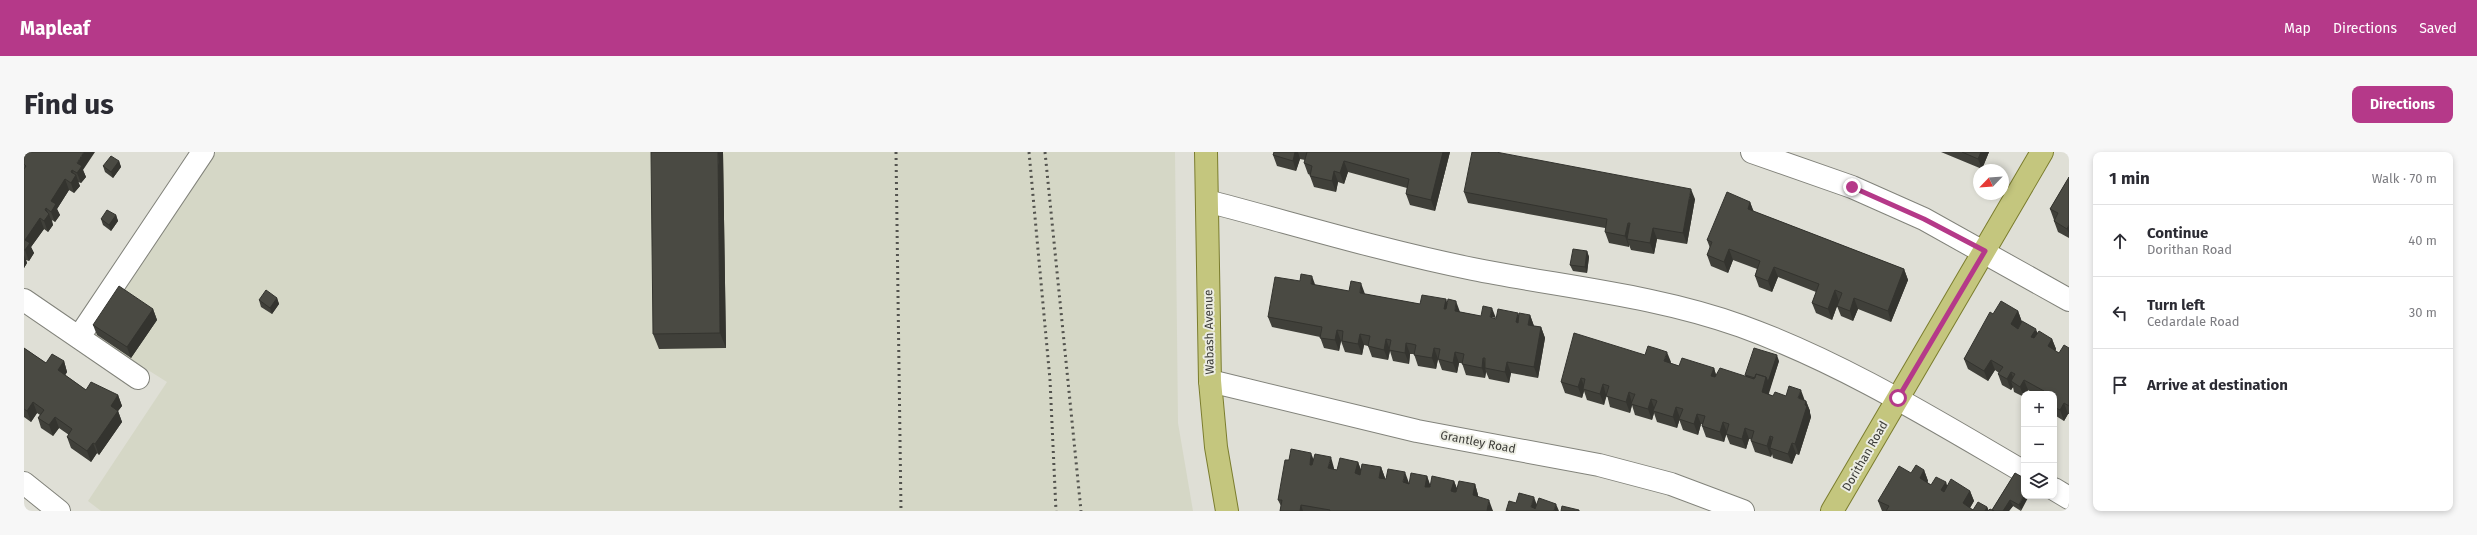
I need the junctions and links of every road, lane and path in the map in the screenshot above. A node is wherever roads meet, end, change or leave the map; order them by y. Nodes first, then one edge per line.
1 (203, 152) edge
2 (1206, 152) edge
3 (1752, 152) edge
4 (2042, 152) edge
5 (1207, 201) junction
6 (1985, 251) junction
7 (24, 300) edge
8 (2069, 300) edge
9 (79, 338) junction
10 (138, 378) dead end
11 (1210, 380) junction
12 (1898, 398) junction
13 (2021, 470) edge
14 (24, 483) edge
15 (2057, 491) edge
16 (2069, 498) edge
17 (59, 511) edge
18 (1227, 511) edge
19 (1743, 511) edge
20 (1832, 511) edge

1 - 9 street
2 - 5 main road, Wabash Avenue
3 - 6 street
4 - 6 main road, Dorithan Road
5 - 11 main road, Wabash Avenue
5 - 12 street
6 - 8 street
6 - 12 main road, Dorithan Road
7 - 9 street
9 - 10 street
11 - 18 main road, Wabash Avenue
11 - 19 street, Grantley Road
12 - 13 street
12 - 20 main road, Dorithan Road
14 - 17 street
15 - 16 street

